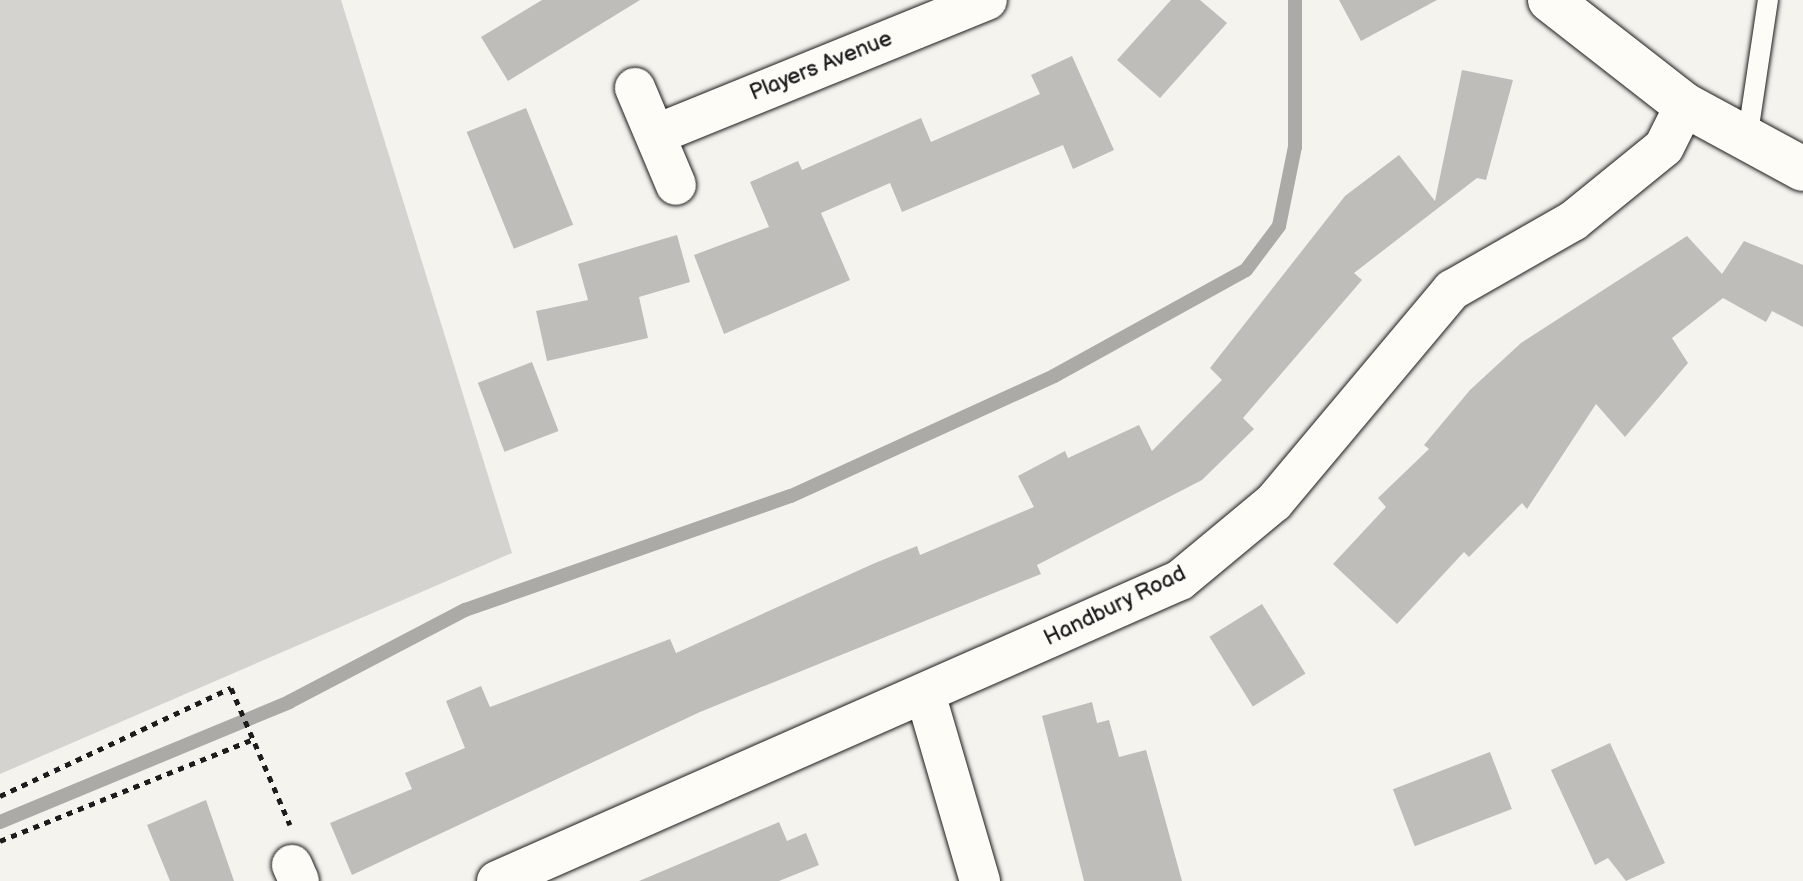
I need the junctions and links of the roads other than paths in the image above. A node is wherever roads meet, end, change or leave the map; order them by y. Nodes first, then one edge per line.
1 (987, 0) edge
2 (1550, 0) edge
3 (1768, 0) edge
4 (635, 88) dead end
5 (1685, 105) junction
6 (657, 134) junction
7 (1747, 140) junction
8 (1803, 169) edge
9 (676, 185) dead end
10 (925, 693) junction
11 (497, 881) edge
12 (980, 881) edge

1 - 6 street, Players Avenue
2 - 5 street
3 - 7 lane
4 - 6 street
5 - 7 street
5 - 10 street, Handbury Road
6 - 9 street
7 - 8 street
10 - 11 street, Handbury Road
10 - 12 street

